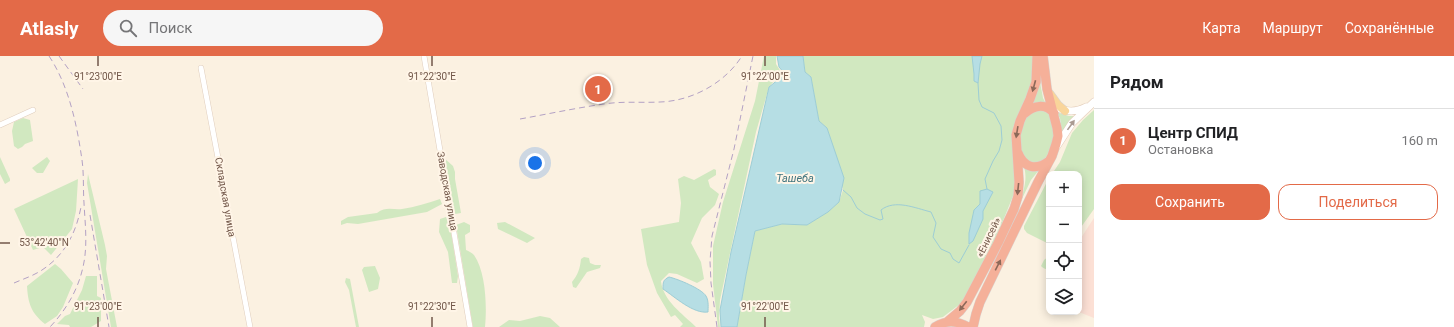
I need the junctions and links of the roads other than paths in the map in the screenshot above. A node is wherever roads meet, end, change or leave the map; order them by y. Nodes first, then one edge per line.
1 (424, 56) edge
2 (1037, 56) edge
3 (1043, 56) edge
4 (201, 68) dead end
5 (1047, 89) junction
6 (1094, 103) edge
7 (1051, 109) junction
8 (33, 110) dead end
9 (1065, 111) junction
10 (1023, 115) junction
11 (0, 125) edge
12 (1016, 150) junction
13 (1054, 152) junction
14 (1049, 160) junction
15 (947, 322) junction
16 (250, 327) edge
17 (470, 327) edge
18 (935, 327) edge
19 (968, 327) edge
20 (974, 327) edge

1 - 17 street, Заводская улица
2 -> 10 highway, «Енисей»
3 - 5 highway
4 - 16 street, Складская улица
5 - 7 highway
5 - 9 main road
6 - 9 main road
13 -> 6 main road
7 - 9 main road
7 - 10 highway
7 - 13 highway
8 - 11 street
10 -> 12 highway, «Енисей»
12 - 14 highway
12 -> 15 highway, «Енисей»
13 - 14 highway
20 -> 14 highway
15 - 18 highway, «Енисей»
15 - 19 highway

